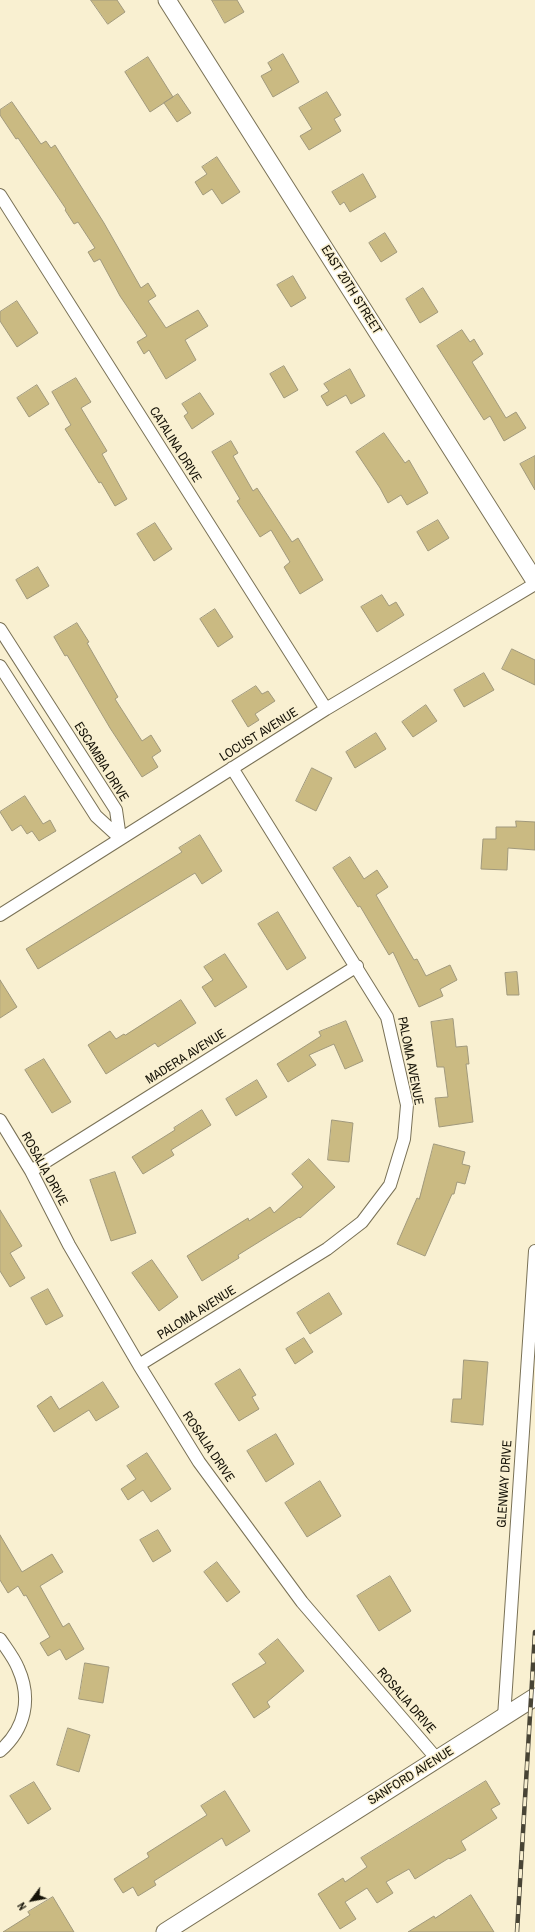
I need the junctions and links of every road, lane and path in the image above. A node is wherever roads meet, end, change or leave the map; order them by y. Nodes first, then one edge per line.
1 (167, 0) edge
2 (0, 195) edge
3 (535, 582) edge
4 (0, 629) edge
5 (0, 666) edge
6 (326, 709) junction
7 (232, 768) junction
8 (120, 838) junction
9 (0, 915) edge
10 (357, 966) junction
11 (0, 1120) edge
12 (31, 1170) junction
13 (535, 1251) edge
14 (139, 1365) junction
15 (0, 1639) edge
16 (535, 1697) edge
17 (504, 1718) junction
18 (0, 1751) edge
19 (437, 1759) junction
20 (165, 1932) edge

1 - 3 street, EAST 20TH STREET
2 - 6 street, CATALINA DRIVE
3 - 6 street, LOCUST AVENUE
4 - 8 street, ESCAMBIA DRIVE
5 - 8 street
6 - 7 street, LOCUST AVENUE
7 - 8 street, LOCUST AVENUE
7 - 10 street, PALOMA AVENUE
8 - 9 street, LOCUST AVENUE
10 - 12 street, MADERA AVENUE
10 - 14 street, PALOMA AVENUE
11 - 12 street, ROSALIA DRIVE
12 - 14 street, ROSALIA DRIVE
13 - 17 street, GLENWAY DRIVE
14 - 19 street, ROSALIA DRIVE
15 - 18 street
16 - 17 street, SANFORD AVENUE
17 - 19 street, SANFORD AVENUE
19 - 20 street, SANFORD AVENUE

